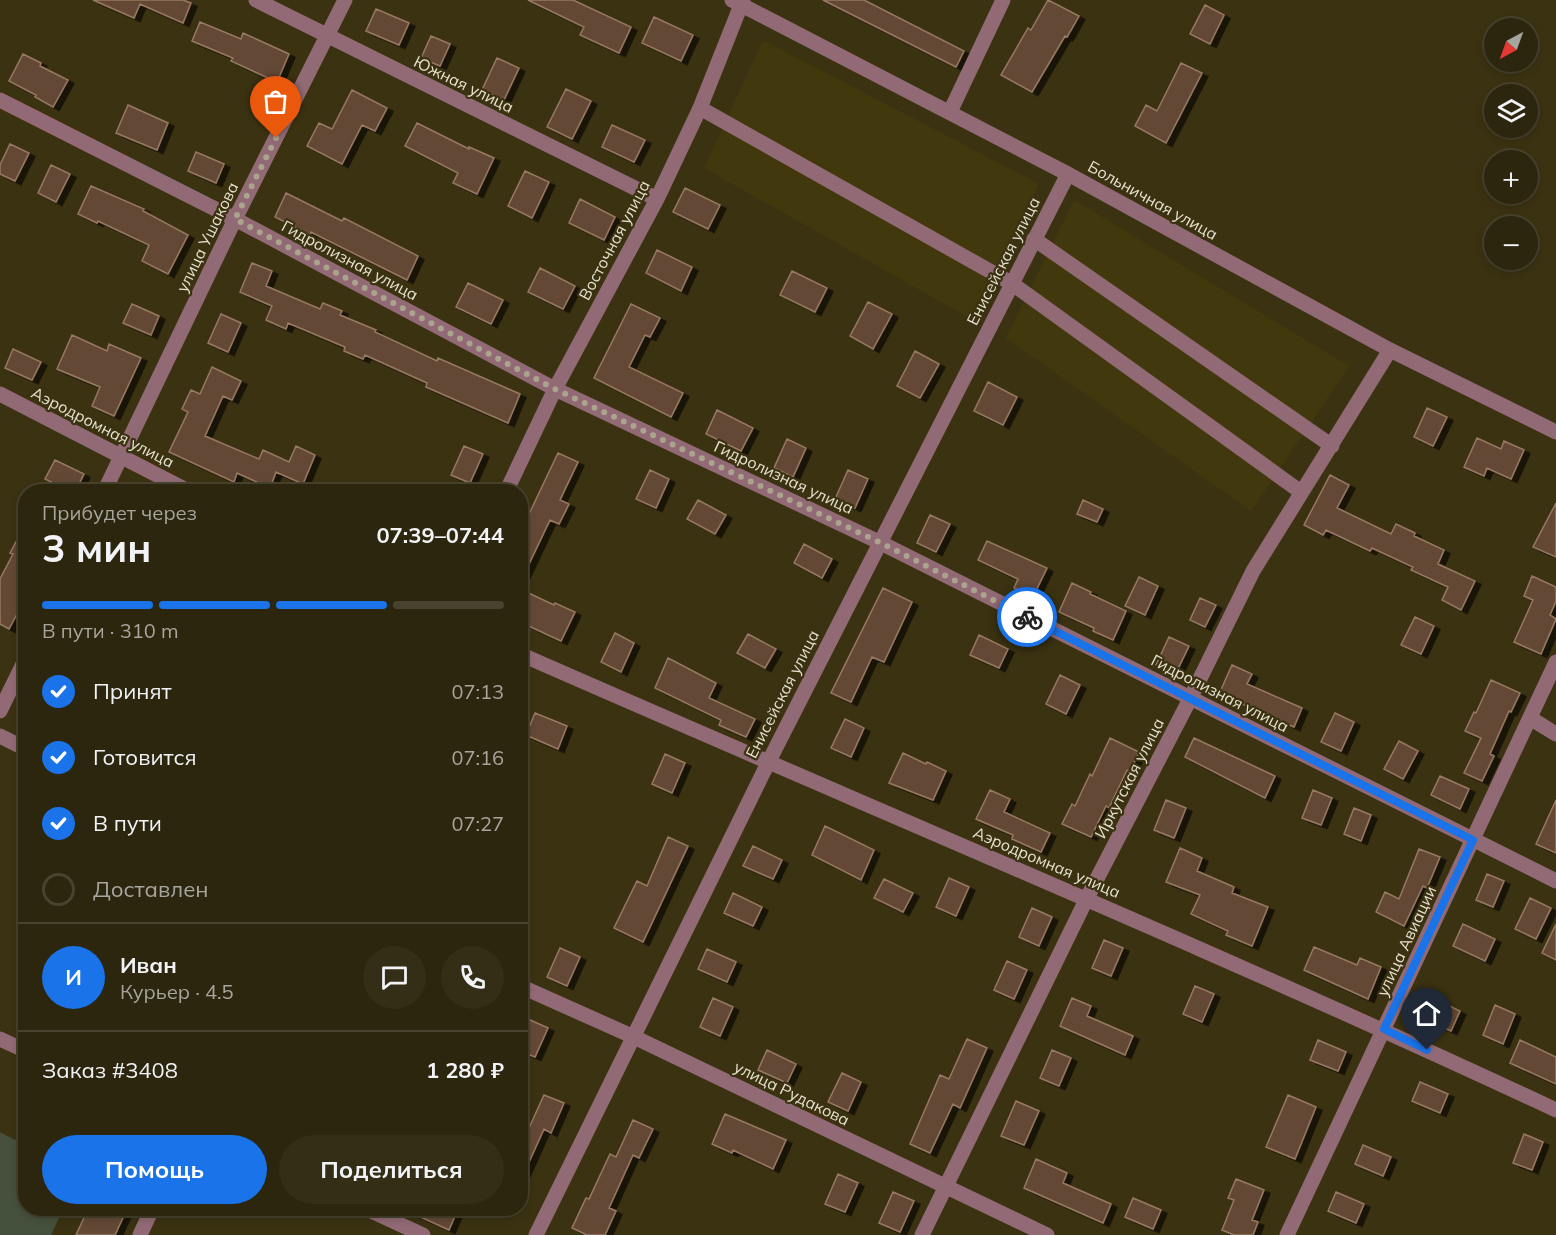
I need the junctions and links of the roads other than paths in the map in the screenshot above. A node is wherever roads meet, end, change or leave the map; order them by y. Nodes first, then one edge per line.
1 (255, 0) edge
2 (345, 0) edge
3 (1003, 0) edge
4 (739, 1) edge
5 (327, 37) junction
6 (0, 100) edge
7 (700, 108) junction
8 (950, 112) junction
9 (1068, 174) junction
10 (657, 199) junction
11 (235, 219) junction
12 (1034, 239) junction
13 (1011, 284) junction
14 (1390, 350) junction
15 (555, 389) junction
16 (0, 394) edge
17 (1556, 432) edge
18 (1332, 446) junction
19 (121, 457) junction
20 (108, 484) edge
21 (174, 484) edge
22 (510, 484) edge
23 (1301, 492) junction
24 (879, 542) junction
25 (528, 658) edge
26 (1556, 662) edge
27 (18, 674) edge
28 (1190, 699) junction
29 (0, 711) edge
30 (1530, 718) junction
31 (1556, 734) edge
32 (0, 736) edge
33 (18, 745) edge
34 (768, 763) junction
35 (1473, 840) junction
36 (1556, 881) edge
37 (1087, 898) junction
38 (528, 990) edge
39 (1384, 1029) junction
40 (634, 1037) junction
41 (0, 1039) edge
42 (18, 1047) edge
43 (1556, 1110) edge
44 (946, 1187) junction
45 (149, 1216) edge
46 (382, 1216) edge
47 (140, 1235) edge
48 (423, 1235) edge
49 (536, 1235) edge
50 (922, 1235) edge
51 (1047, 1235) edge
52 (1287, 1235) edge

1 - 5 street, Южная улица
2 - 5 street, улица Ушакова
3 - 8 street
4 - 7 street, Восточная улица
4 - 8 street, Больничная улица
5 - 10 street, Южная улица
5 - 11 street, улица Ушакова
6 - 11 street, Гидролизная улица
7 - 10 street, Восточная улица
7 - 13 street
8 - 9 street, Больничная улица
9 - 12 street, Енисейская улица
9 - 14 street, Больничная улица
10 - 15 street, Восточная улица
11 - 15 street, Гидролизная улица
11 - 19 street, улица Ушакова
12 - 13 street, Енисейская улица
12 - 18 street
13 - 23 street
13 - 24 street, Енисейская улица
14 - 17 street, Больничная улица
14 - 18 street, Иркутская улица
15 - 22 street, Восточная улица
15 - 24 street, Гидролизная улица
16 - 19 street, Аэродромная улица
18 - 23 street, Иркутская улица
19 - 20 street, улица Ушакова
19 - 21 street, Аэродромная улица
23 - 28 street, Иркутская улица
24 - 28 street, Гидролизная улица
24 - 34 street, Енисейская улица
25 - 34 street, Аэродромная улица
26 - 30 street, улица Авиации
27 - 29 street
28 - 35 street, Гидролизная улица
28 - 37 street, Иркутская улица
30 - 31 street
30 - 35 street, улица Авиации
32 - 33 street
34 - 37 street, Аэродромная улица
34 - 40 street, Енисейская улица
35 - 36 street, Гидролизная улица
35 - 39 street, улица Авиации
37 - 39 street, Аэродромная улица
37 - 44 street, Иркутская улица
38 - 40 street, улица Рудакова
39 - 43 street, Аэродромная улица
39 - 52 street, улица Авиации
40 - 44 street, улица Рудакова
40 - 49 street, Енисейская улица
41 - 42 street
44 - 50 street, Иркутская улица
44 - 51 street, улица Рудакова
45 - 47 street
46 - 48 street

